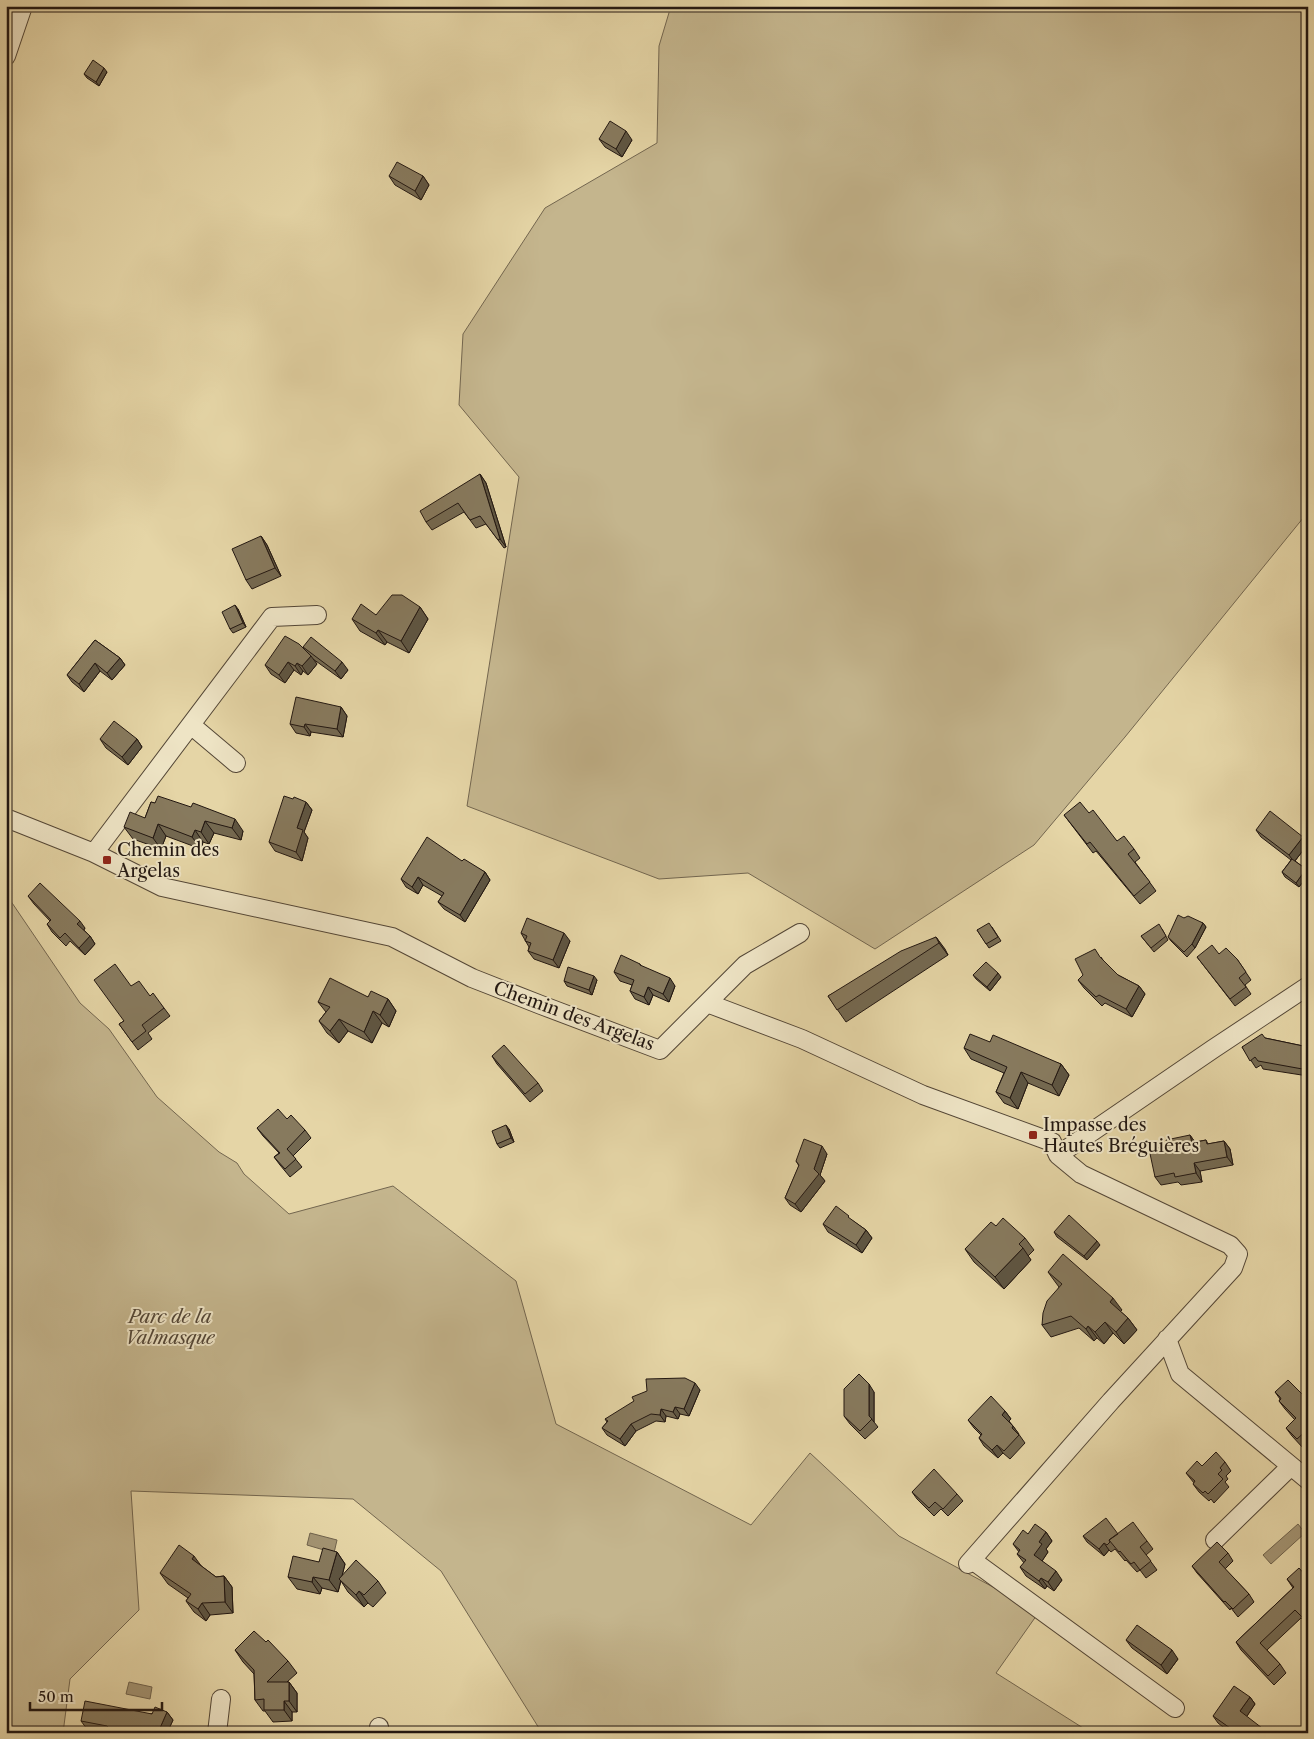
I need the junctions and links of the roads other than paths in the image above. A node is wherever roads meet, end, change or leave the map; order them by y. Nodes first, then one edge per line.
1 (23, 6) edge
2 (6, 56) edge
3 (317, 615) dead end
4 (191, 725) junction
5 (236, 762) dead end
6 (6, 818) edge
7 (94, 853) junction
8 (800, 933) dead end
9 (1308, 986) edge
10 (707, 1003) junction
11 (1058, 1155) junction
12 (1167, 1339) junction
13 (1291, 1466) junction
14 (1308, 1480) edge
15 (1215, 1540) dead end
16 (221, 1700) dead end
17 (1176, 1708) dead end
18 (217, 1733) edge

1 - 2 street
3 - 4 street
4 - 5 street
4 - 7 street
6 - 7 street, Chemin des Argelas
7 - 10 street, Chemin des Argelas
8 - 10 street
9 - 11 street
10 - 11 street
11 - 12 street
12 - 13 street
12 - 17 street
13 - 14 street
13 - 15 street
16 - 18 street

